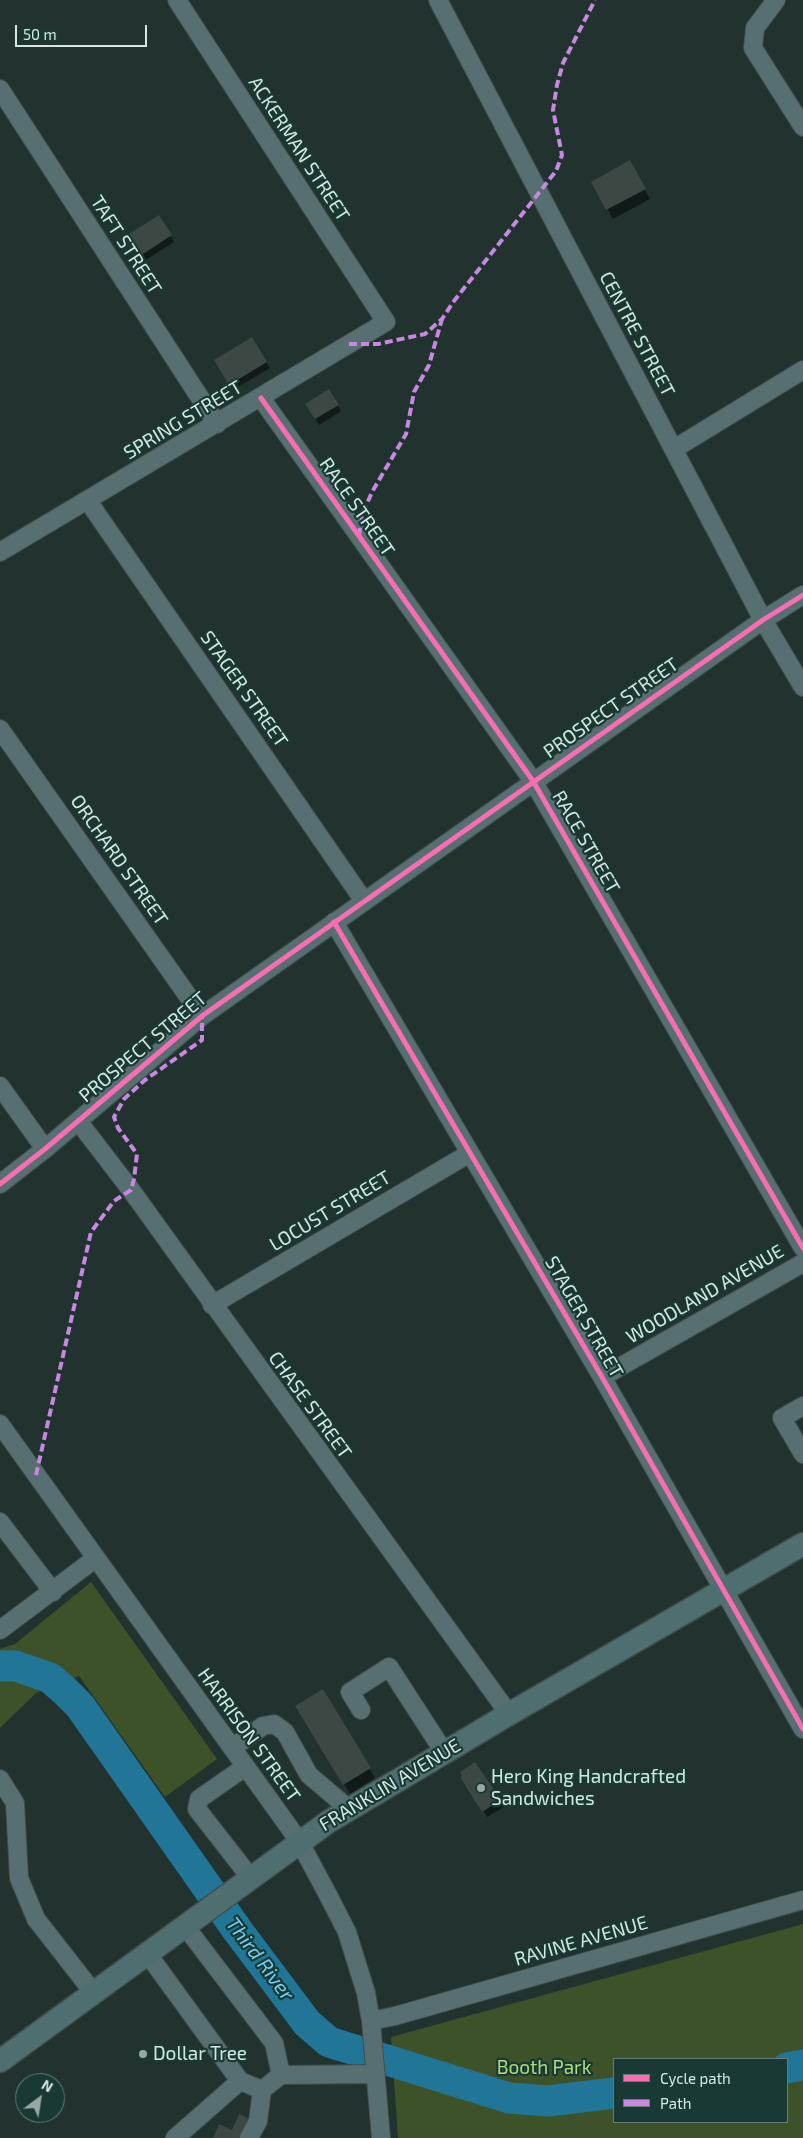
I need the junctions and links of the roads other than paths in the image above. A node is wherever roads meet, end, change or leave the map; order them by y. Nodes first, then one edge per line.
1 (177, 0) edge
2 (438, 0) edge
3 (776, 0) edge
4 (0, 89) edge
5 (803, 127) edge
6 (386, 322) joint
7 (803, 370) edge
8 (261, 398) junction
9 (217, 424) junction
10 (674, 449) junction
11 (88, 501) junction
12 (0, 552) edge
13 (803, 595) edge
14 (763, 620) junction
15 (803, 686) edge
16 (0, 729) edge
17 (533, 781) junction
18 (364, 901) junction
19 (334, 922) junction
20 (202, 1016) junction
21 (0, 1086) edge
22 (78, 1121) junction
23 (45, 1149) junction
24 (470, 1153) junction
25 (0, 1184) edge
26 (803, 1248) edge
27 (803, 1263) edge
28 (212, 1305) junction
29 (602, 1378) junction
30 (803, 1406) edge
31 (0, 1424) edge
32 (803, 1454) edge
33 (0, 1522) edge
34 (803, 1544) edge
35 (96, 1558) junction
36 (724, 1589) junction
37 (53, 1592) junction
38 (4, 1628) edge
39 (798, 1709) edge
40 (361, 1710) dead end
41 (509, 1714) junction
42 (803, 1729) edge
43 (232, 1748) junction
44 (444, 1752) junction
45 (245, 1767) junction
46 (0, 1779) edge
47 (349, 1808) junction
48 (299, 1841) junction
49 (244, 1881) junction
50 (803, 1900) edge
51 (191, 1921) junction
52 (147, 1953) junction
53 (93, 1992) junction
54 (371, 2026) junction
55 (0, 2061) edge
56 (281, 2075) junction
57 (376, 2079) junction
58 (240, 2081) junction
59 (262, 2090) junction
60 (175, 2138) edge
61 (249, 2138) edge
62 (381, 2138) edge

1 - 6 street, ACKERMAN STREET
2 - 10 street, CENTRE STREET
3 - 5 street
4 - 9 street, TAFT STREET
6 - 8 street, SPRING STREET
7 - 10 street
8 - 9 street, SPRING STREET
8 - 17 street, RACE STREET
9 - 11 street, SPRING STREET
10 - 14 street, CENTRE STREET
11 - 12 street, SPRING STREET
11 - 18 street, STAGER STREET
13 - 14 street, PROSPECT STREET
14 - 15 street, CENTRE STREET
14 - 17 street, PROSPECT STREET
16 - 20 street, ORCHARD STREET
17 - 18 street, PROSPECT STREET
17 - 26 street, RACE STREET
18 - 19 street, PROSPECT STREET
19 - 20 street, PROSPECT STREET
19 - 24 street, STAGER STREET
20 - 22 street, PROSPECT STREET
21 - 23 street
22 - 23 street, PROSPECT STREET
22 - 28 street, CHASE STREET
23 - 25 street, PROSPECT STREET
24 - 28 street, LOCUST STREET
24 - 29 street, STAGER STREET
27 - 29 street, WOODLAND AVENUE
28 - 41 street, CHASE STREET
29 - 36 street, STAGER STREET
30 - 32 street
31 - 35 street, HARRISON STREET
33 - 37 street
34 - 36 main road, FRANKLIN AVENUE
35 - 37 street
35 - 43 street, HARRISON STREET
36 - 39 street, STAGER STREET
36 - 41 main road, FRANKLIN AVENUE
37 - 38 street
39 - 42 street, STAGER STREET
40 - 44 street
41 - 44 main road, FRANKLIN AVENUE
43 - 45 street, HARRISON STREET
43 - 47 street
44 - 47 main road, FRANKLIN AVENUE
45 - 48 street, HARRISON STREET
45 - 49 street
46 - 53 street
47 - 48 main road, FRANKLIN AVENUE
48 - 49 main road, FRANKLIN AVENUE
48 - 54 street, HARRISON STREET
49 - 51 main road, FRANKLIN AVENUE
50 - 54 street, RAVINE AVENUE
51 - 52 main road, FRANKLIN AVENUE
51 - 56 street
52 - 53 main road, FRANKLIN AVENUE
52 - 58 street
53 - 55 main road, FRANKLIN AVENUE
54 - 57 street, HARRISON STREET
56 - 57 street
56 - 59 street
57 - 62 street, HARRISON STREET
58 - 59 street
58 - 60 street
59 - 61 street

